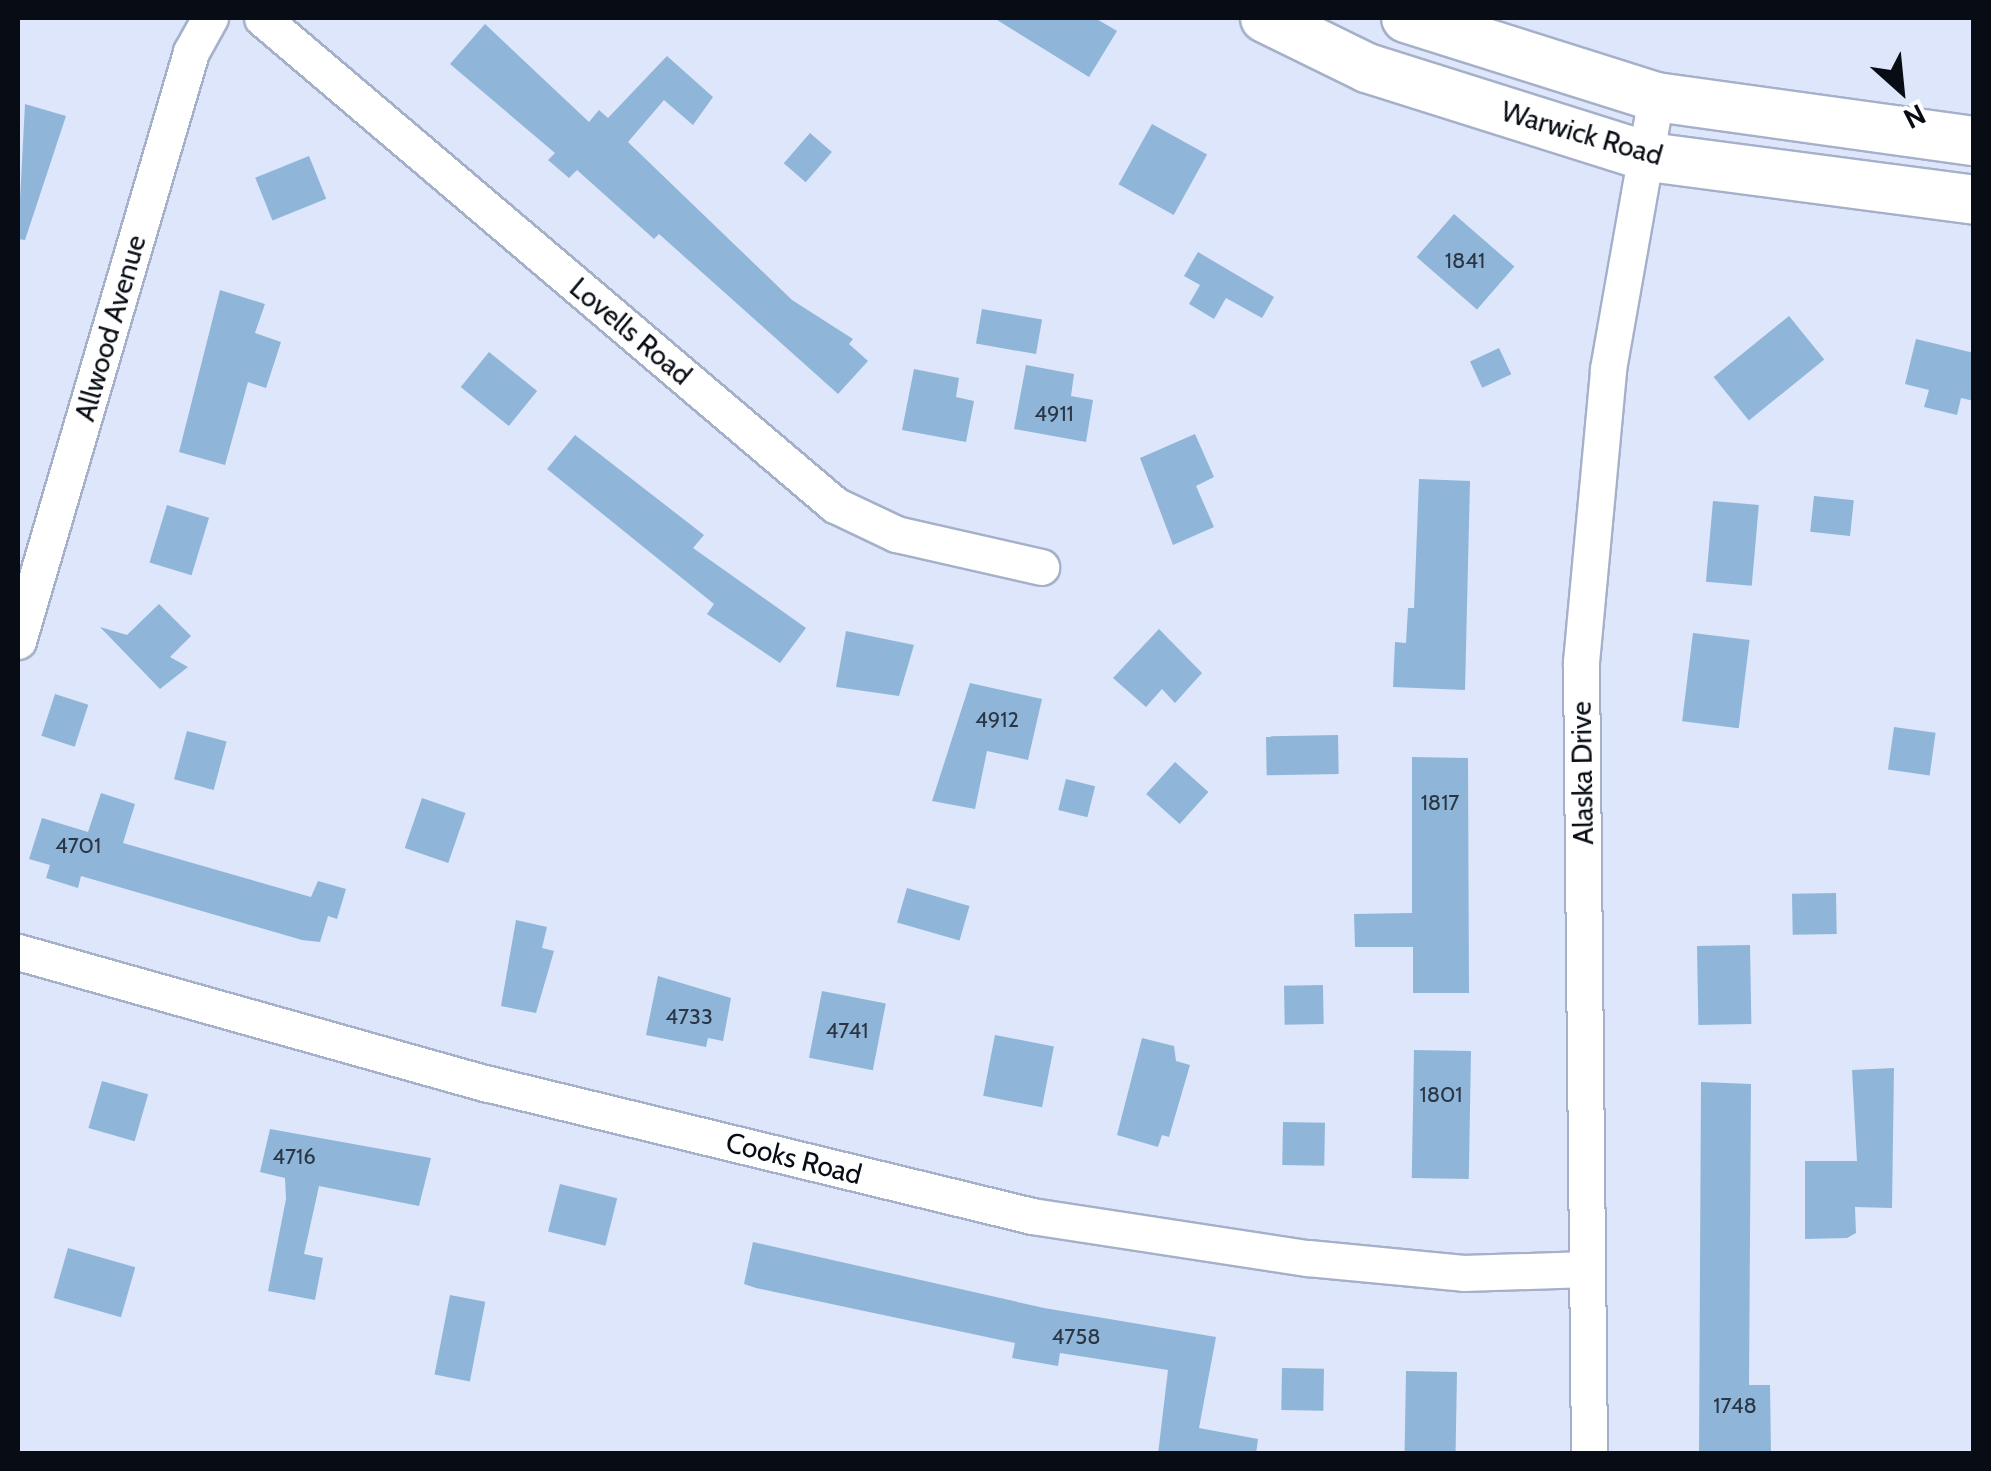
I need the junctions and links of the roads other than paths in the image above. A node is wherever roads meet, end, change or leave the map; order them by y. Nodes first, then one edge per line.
1 (210, 18) edge
2 (262, 18) edge
3 (1265, 18) edge
4 (1406, 18) edge
5 (1656, 97) junction
6 (1974, 141) edge
7 (1649, 157) junction
8 (1974, 200) edge
9 (1041, 566) dead end
10 (18, 641) edge
11 (18, 952) edge
12 (1587, 1270) junction
13 (1589, 1454) edge

1 - 10 street, Allwood Avenue
2 - 9 street, Lovells Road
3 - 7 main road, Warwick Road
4 - 5 main road, Warwick Road
5 - 6 main road, Warwick Road
5 - 7 street, Alaska Drive
7 - 8 main road, Warwick Road
7 - 12 street, Alaska Drive
11 - 12 street, Cooks Road
12 - 13 street, Alaska Drive

